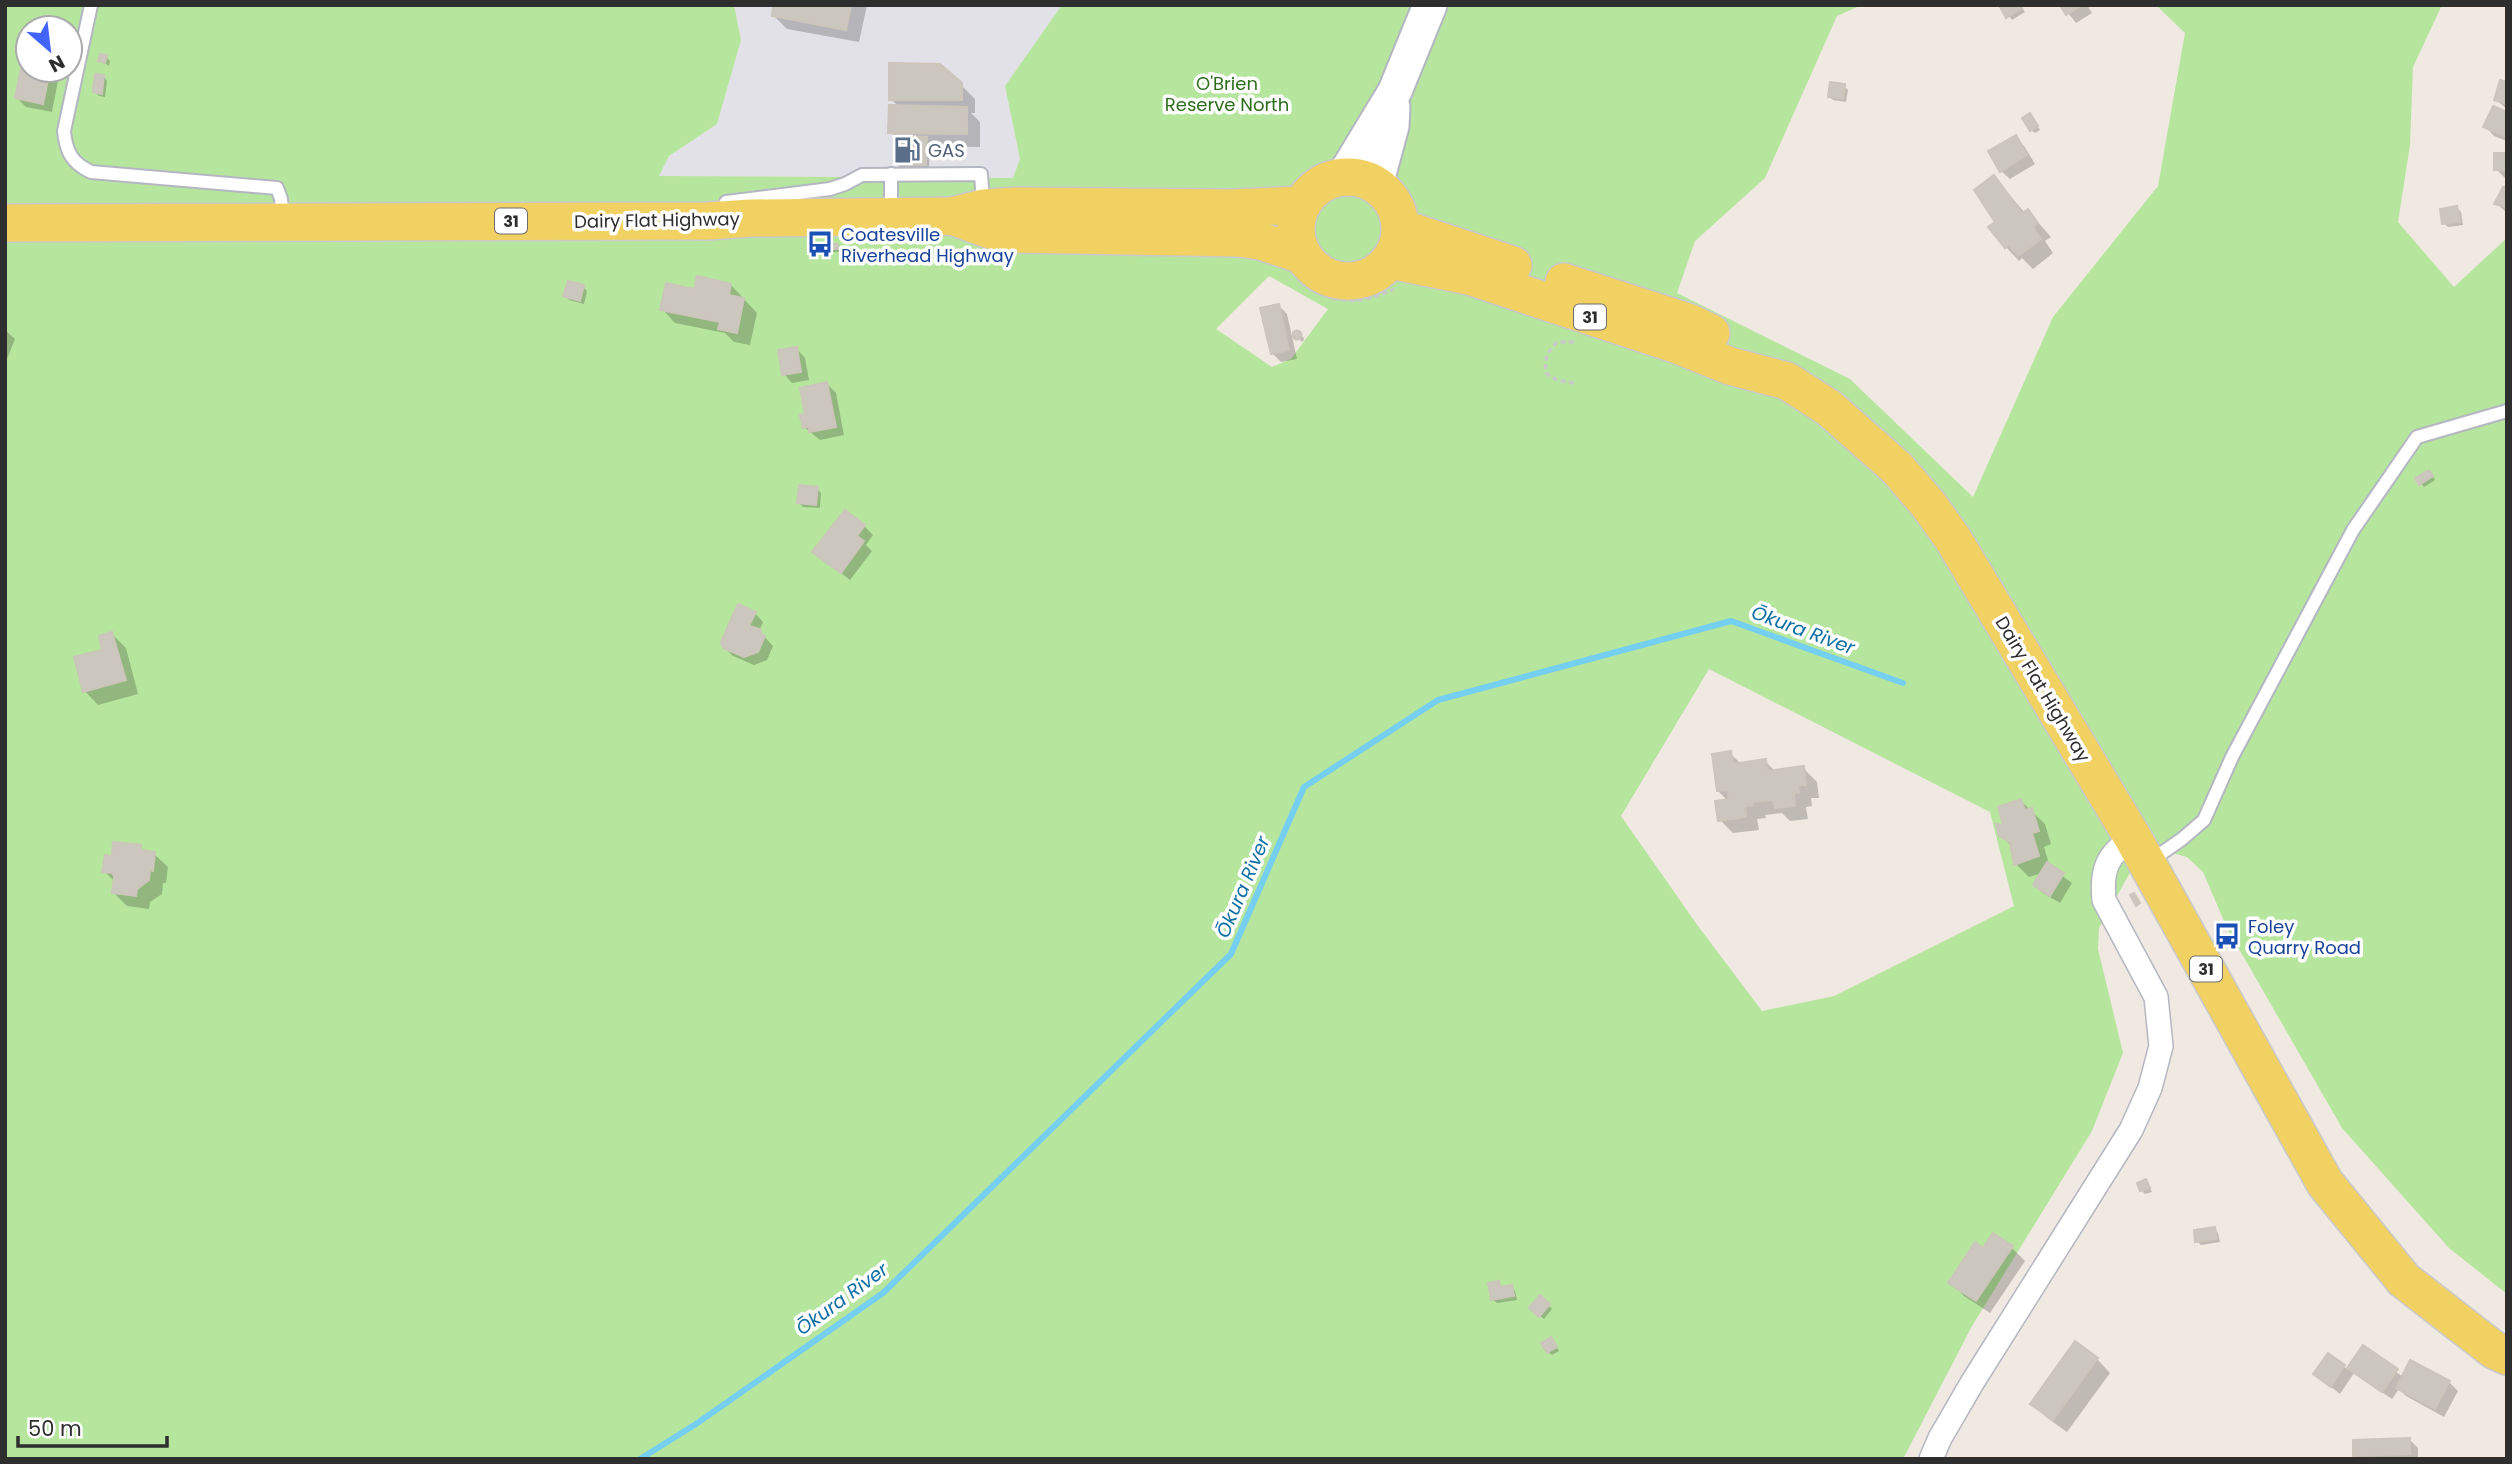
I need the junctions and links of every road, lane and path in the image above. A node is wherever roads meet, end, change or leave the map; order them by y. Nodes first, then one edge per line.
1 (91, 5) edge
2 (1430, 5) edge
3 (891, 174) junction
4 (1348, 174) junction
5 (1298, 193) junction
6 (717, 203) dead end
7 (968, 212) junction
8 (891, 215) junction
9 (5, 223) edge
10 (283, 223) junction
11 (1397, 258) junction
12 (1302, 268) junction
13 (1587, 344) dead end
14 (1574, 383) dead end
15 (2507, 411) edge
16 (2140, 850) junction
17 (2507, 1356) edge
18 (1931, 1459) edge

1 - 10 lane
2 - 4 main road
3 - 6 lane
3 - 7 lane
3 - 8 lane
4 - 5 path
4 - 5 main road
4 - 11 main road
5 - 7 main road
5 - 12 main road
7 - 8 main road, Dairy Flat Highway / 31
7 - 12 main road, Dairy Flat Highway / 31
8 - 10 main road, Dairy Flat Highway / 31
9 - 10 main road, Dairy Flat Highway / 31
11 - 12 main road
11 - 12 path
11 - 16 main road, Dairy Flat Highway / 31
13 - 14 path
15 - 16 lane
16 - 17 main road, Dairy Flat Highway / 31
16 - 18 street

